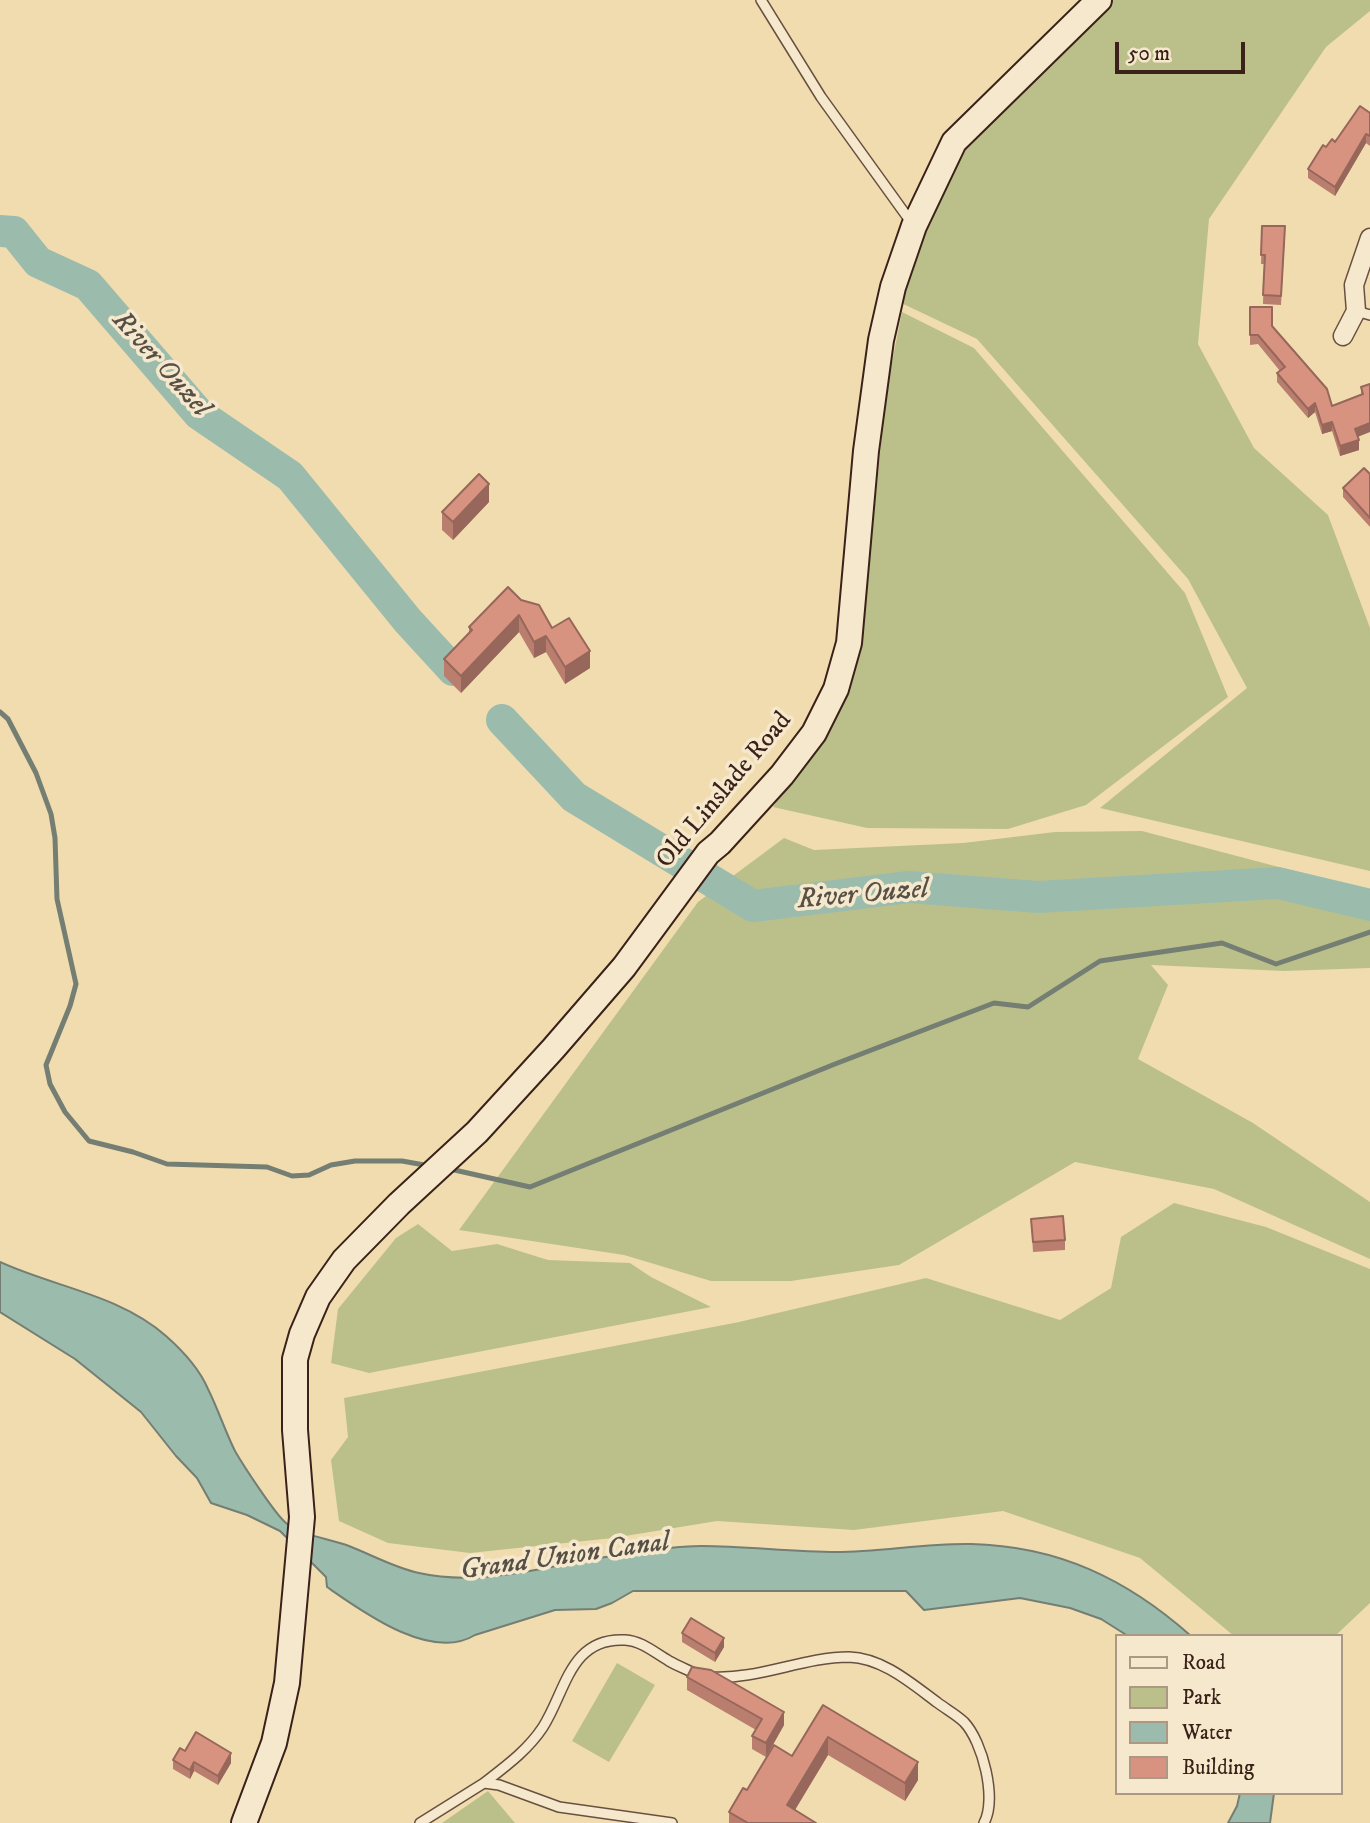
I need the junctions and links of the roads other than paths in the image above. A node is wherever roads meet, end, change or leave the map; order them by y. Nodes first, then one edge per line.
1 (761, 0) edge
2 (1099, 0) edge
3 (914, 226) junction
4 (1370, 238) edge
5 (1363, 313) edge
6 (1343, 336) dead end
7 (484, 1783) junction
8 (244, 1823) edge
9 (420, 1823) edge
10 (672, 1823) edge
11 (984, 1823) edge

1 - 3 lane
2 - 3 street, Old Linslade Road
3 - 8 street, Old Linslade Road
4 - 5 street
5 - 6 street
7 - 9 lane
7 - 10 lane
7 - 11 lane

